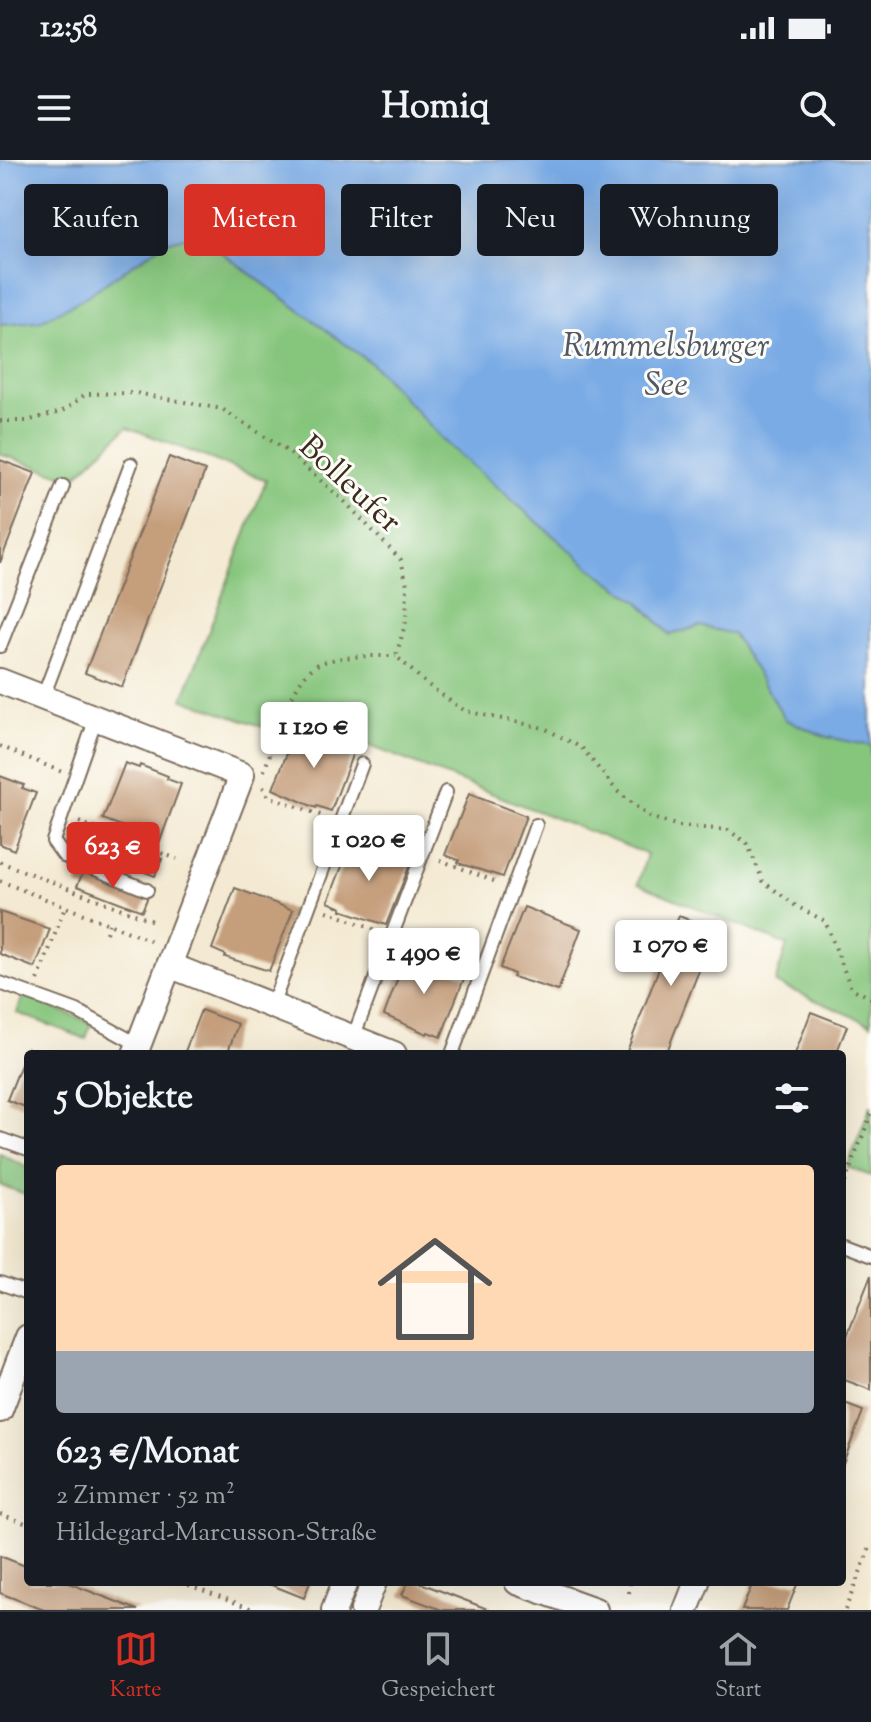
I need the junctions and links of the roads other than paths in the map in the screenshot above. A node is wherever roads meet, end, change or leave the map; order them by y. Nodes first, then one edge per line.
1 (131, 464) dead end
2 (63, 486) dead end
3 (0, 646) edge
4 (0, 681) edge
5 (43, 697) junction
6 (96, 718) junction
7 (362, 764) dead end
8 (446, 792) dead end
9 (536, 825) dead end
10 (147, 890) dead end
11 (172, 958) junction
12 (0, 983) edge
13 (272, 1006) junction
14 (353, 1038) junction
15 (137, 1049) edge
16 (384, 1050) edge
17 (453, 1050) edge
18 (0, 1139) edge
19 (24, 1148) edge
20 (846, 1247) edge
21 (871, 1256) edge
22 (0, 1283) edge
23 (24, 1292) edge
24 (24, 1360) edge
25 (19, 1389) edge
26 (0, 1410) edge
27 (343, 1586) edge
28 (372, 1586) edge
29 (528, 1586) edge
30 (695, 1586) edge
31 (334, 1610) edge
32 (363, 1610) edge
33 (595, 1610) edge
34 (686, 1610) edge

1 - 5 lane
2 - 3 lane
4 - 5 street
5 - 6 street
6 - 10 lane
6 - 11 street
7 - 13 lane
8 - 14 lane
9 - 17 lane
11 - 13 street
11 - 15 street
12 - 15 lane
13 - 14 street
14 - 16 street
18 - 19 lane
20 - 21 lane
22 - 23 lane
24 - 25 street
25 - 26 street
27 - 31 street
28 - 32 street
29 - 33 street
30 - 34 street

